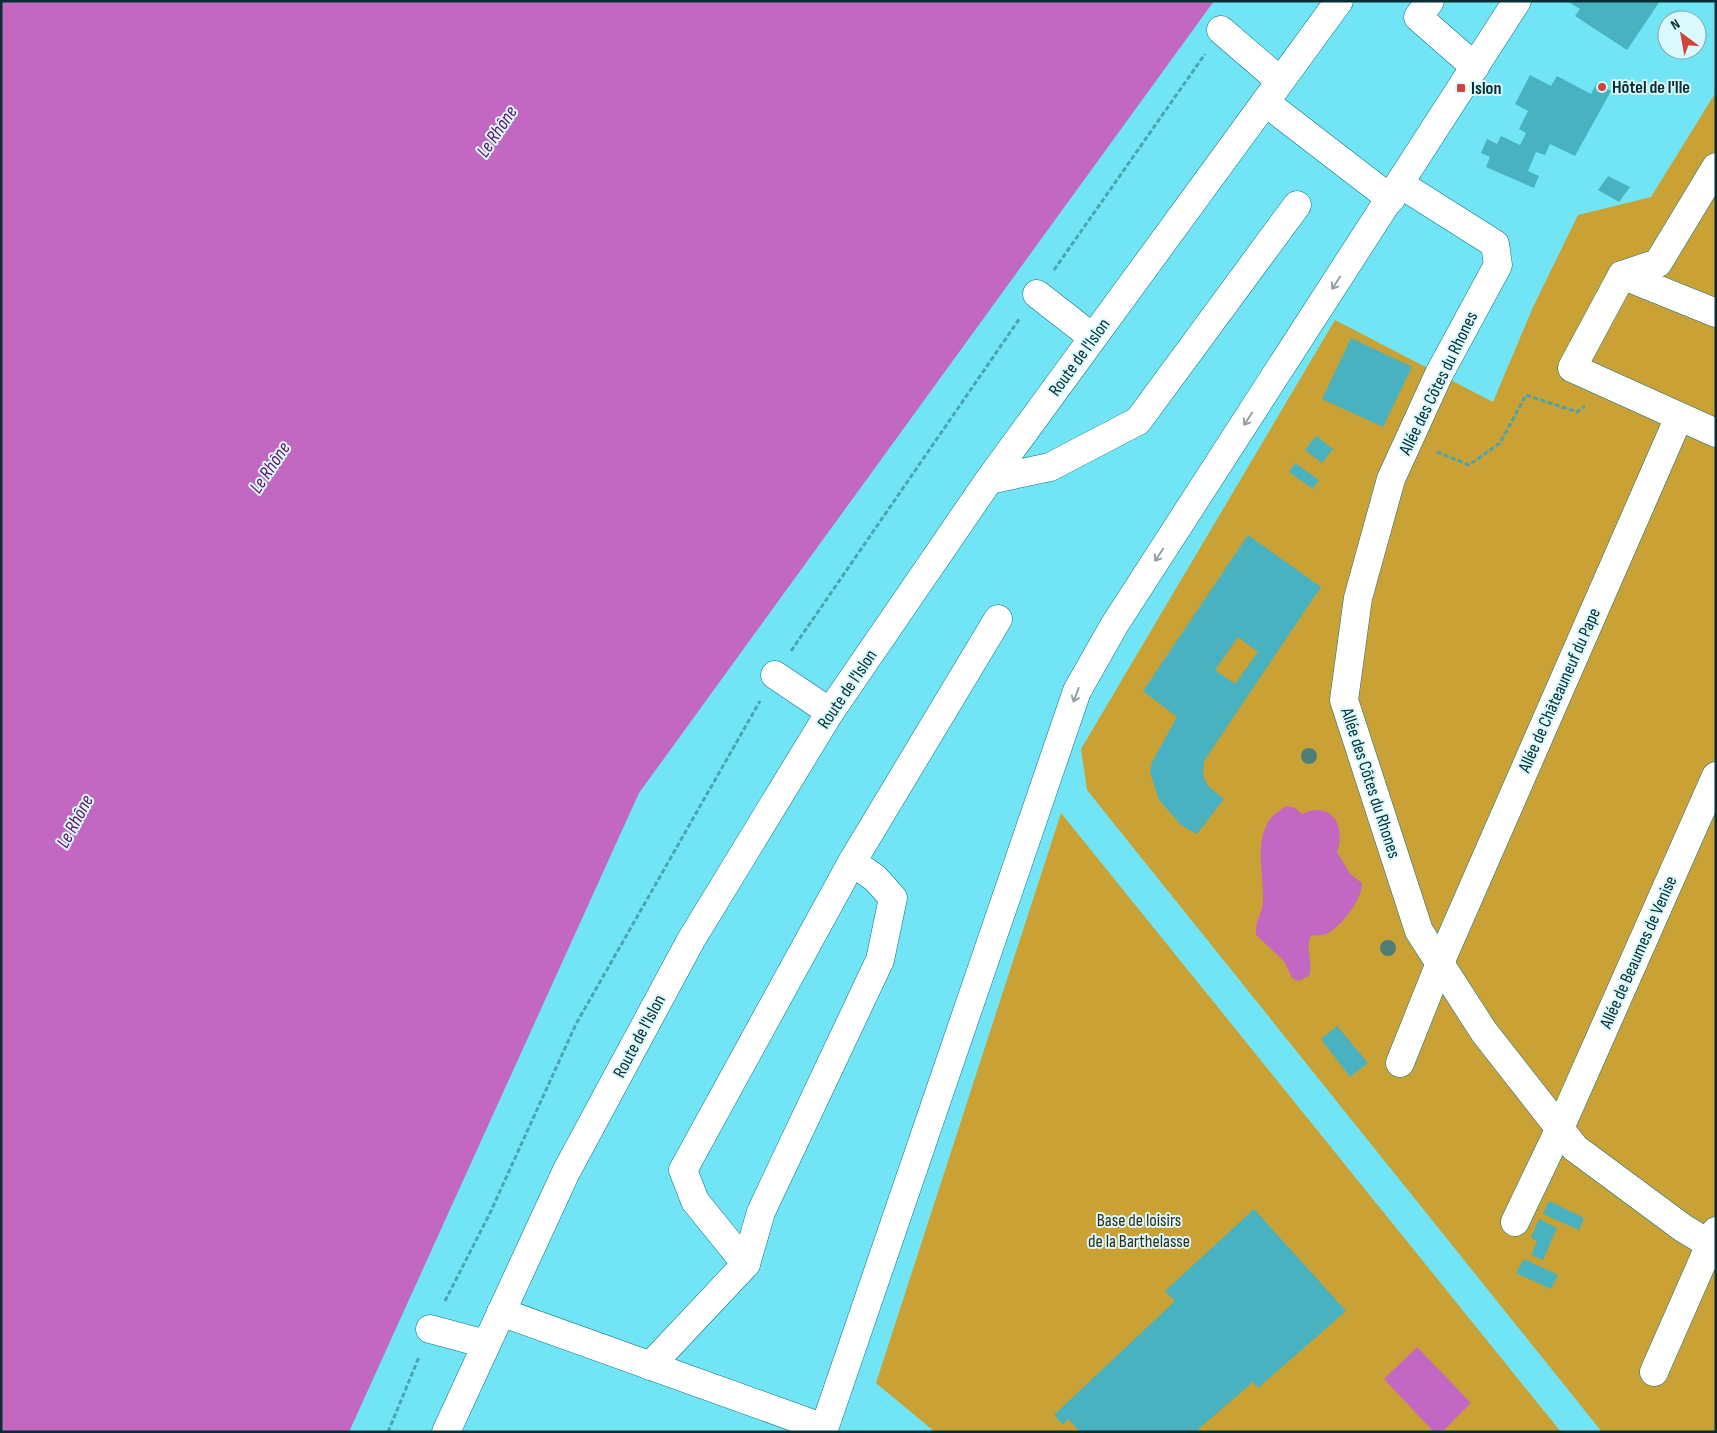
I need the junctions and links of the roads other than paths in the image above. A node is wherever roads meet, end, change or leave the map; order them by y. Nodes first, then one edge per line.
1 (1339, 1) edge
2 (1430, 1) edge
3 (1516, 1) edge
4 (1221, 30) dead end
5 (1475, 67) junction
6 (1272, 92) junction
7 (1716, 167) edge
8 (1395, 192) junction
9 (1297, 205) dead end
10 (1622, 275) junction
11 (1037, 294) dead end
12 (1716, 313) edge
13 (1092, 338) junction
14 (1679, 417) junction
15 (1716, 433) edge
16 (989, 480) junction
17 (998, 619) dead end
18 (775, 675) dead end
19 (830, 712) junction
20 (1716, 776) edge
21 (852, 862) junction
22 (1440, 963) junction
23 (1400, 1063) dead end
24 (1560, 1128) junction
25 (1515, 1222) dead end
26 (1714, 1242) edge
27 (746, 1264) junction
28 (501, 1312) junction
29 (430, 1329) dead end
30 (486, 1344) junction
31 (650, 1366) junction
32 (1654, 1372) dead end
33 (823, 1430) edge
34 (446, 1432) edge

1 - 6 street, Route de l'Islon
2 - 5 street
3 - 5 street
4 - 6 street, Allée des Côtes du Rhones
5 - 8 street
6 - 8 street, Allée des Côtes du Rhones
6 - 13 street, Route de l'Islon
7 - 10 street
8 - 22 street, Allée des Côtes du Rhones
8 -> 33 street
9 - 16 street
10 - 12 street
10 - 14 street
11 - 13 street
13 - 16 street, Route de l'Islon
14 - 15 street
14 - 22 street, Allée de Châteauneuf du Pape
16 - 19 street, Route de l'Islon
17 - 21 street
18 - 19 street
19 - 28 street, Route de l'Islon
20 - 24 street, Allée de Beaumes de Venise
21 - 27 street
21 - 27 street
22 - 23 street, Allée de Châteauneuf du Pape
22 - 24 street, Allée des Côtes du Rhones
24 - 25 street, Allée de Beaumes de Venise
24 - 26 street, Allée des Côtes du Rhones
26 - 32 street
27 - 31 street
28 - 30 street, Route de l'Islon
28 - 31 street
29 - 30 street
30 - 34 street, Route de l'Islon
31 - 33 street

